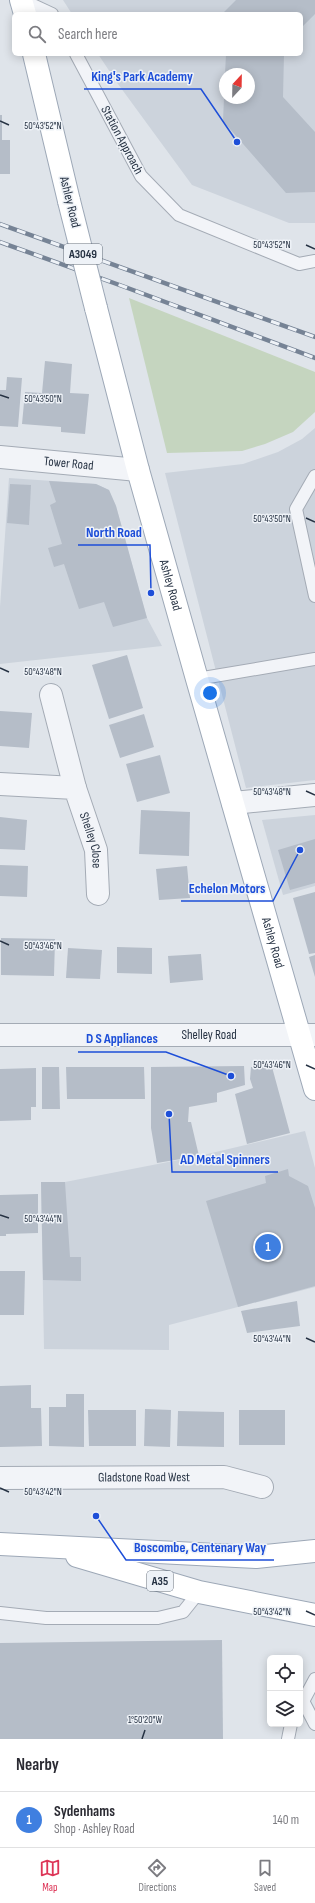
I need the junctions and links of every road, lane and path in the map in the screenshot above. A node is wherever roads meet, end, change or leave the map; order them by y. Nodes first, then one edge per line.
1 (22, 0) edge
2 (25, 12) edge
3 (48, 12) edge
4 (34, 56) edge
5 (77, 56) edge
6 (315, 261) edge
7 (0, 457) edge
8 (138, 470) junction
9 (315, 476) edge
10 (315, 596) edge
11 (315, 659) edge
12 (196, 680) junction
13 (52, 695) dead end
14 (0, 784) edge
15 (76, 788) junction
16 (315, 796) edge
17 (233, 803) junction
18 (98, 894) dead end
19 (0, 1035) edge
20 (307, 1035) edge
21 (315, 1089) edge
22 (0, 1478) edge
23 (262, 1488) dead end
24 (0, 1544) edge
25 (41, 1546) junction
26 (315, 1551) edge
27 (199, 1592) junction
28 (0, 1613) edge
29 (315, 1615) edge
30 (315, 1678) edge
31 (303, 1702) edge
32 (303, 1706) edge
33 (315, 1724) edge
34 (290, 1727) edge
35 (288, 1739) edge

1 - 2 main road
1 - 3 lane
4 - 8 main road, Ashley Road / A3049, bridge
5 - 6 lane, Station Approach
7 - 8 street, Tower Road
8 - 12 main road, Ashley Road / A3049
9 - 10 lane
11 - 12 lane
12 - 17 main road, Ashley Road / A3049
13 - 15 street, Shelley Close
14 - 15 street
15 - 18 street, Shelley Close
16 - 17 street
17 - 20 main road, Ashley Road / A3049
19 - 20 street, Shelley Road
20 - 21 main road, Ashley Road / A3049
22 - 23 street, Gladstone Road West
24 - 25 main road, A35
25 - 26 main road, A35
25 - 27 main road, A35
27 - 28 lane
27 - 29 main road, A35
30 - 31 lane
32 - 33 lane
34 - 35 lane

